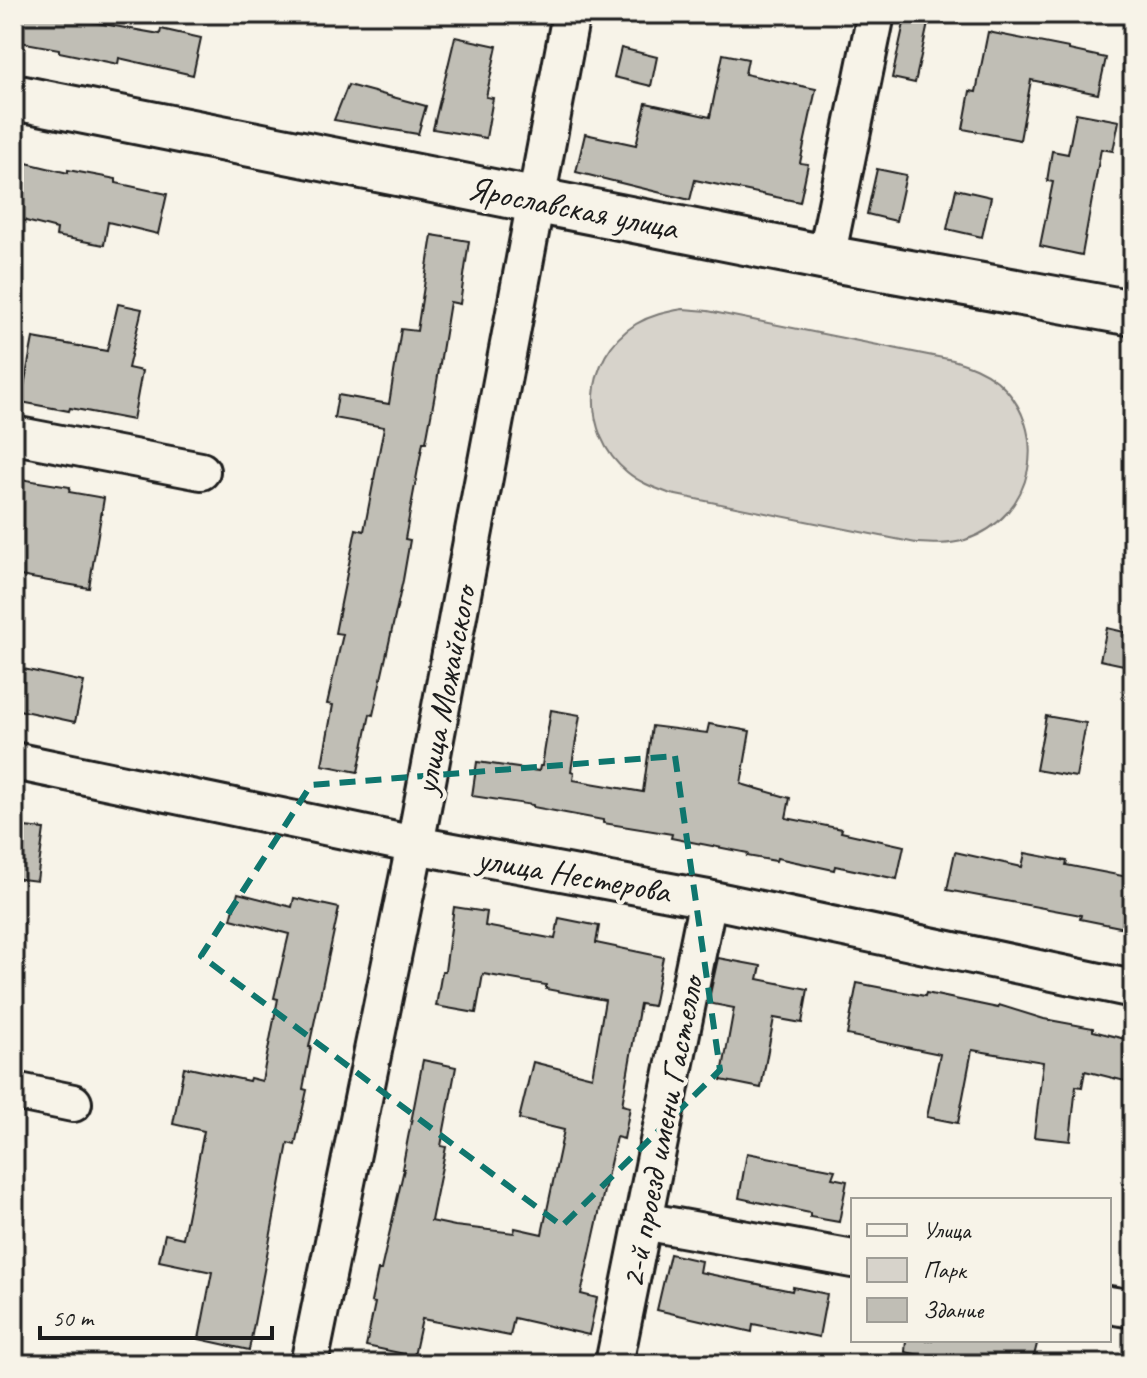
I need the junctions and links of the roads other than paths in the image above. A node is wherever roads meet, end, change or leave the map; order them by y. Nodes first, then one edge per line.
1 (571, 14) edge
2 (876, 14) edge
3 (14, 97) edge
4 (536, 200) junction
5 (826, 258) junction
6 (1133, 313) edge
7 (14, 435) edge
8 (201, 471) dead end
9 (14, 761) edge
10 (415, 845) junction
11 (708, 899) junction
12 (1133, 989) edge
13 (14, 1091) edge
14 (73, 1103) dead end
15 (643, 1221) junction
16 (851, 1259) edge
17 (1111, 1305) edge
18 (1133, 1309) edge
19 (309, 1364) edge
20 (614, 1364) edge

1 - 4 street, улица Можайского
2 - 5 street
3 - 4 street, Ярославская улица
4 - 5 street, Ярославская улица
4 - 10 street, улица Можайского
5 - 6 street, Ярославская улица
7 - 8 street
9 - 10 street, улица Нестерова
10 - 11 street, улица Нестерова
10 - 19 street, улица Можайского
11 - 12 street, улица Нестерова
11 - 15 street, 2-й проезд имени Гастелло
13 - 14 street
15 - 16 street
15 - 20 street, 2-й проезд имени Гастелло
17 - 18 street

